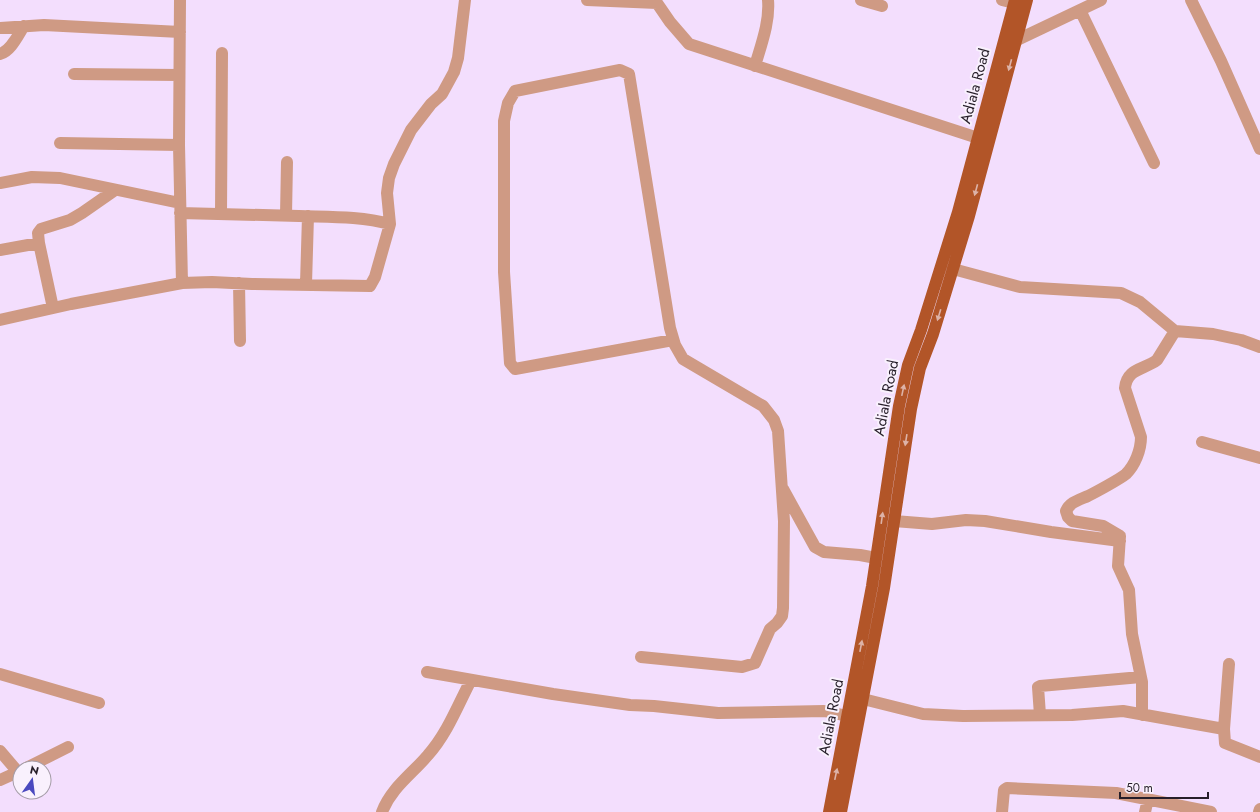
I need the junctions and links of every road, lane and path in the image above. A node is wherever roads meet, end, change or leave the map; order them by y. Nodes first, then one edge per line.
1 (180, 0) edge
2 (465, 0) edge
3 (587, 0) edge
4 (768, 0) edge
5 (862, 0) edge
6 (1002, 0) edge
7 (1027, 0) edge
8 (1101, 0) edge
9 (1191, 0) edge
10 (1015, 2) edge
11 (882, 6) dead end
12 (1080, 10) junction
13 (24, 26) junction
14 (0, 28) edge
15 (180, 32) junction
16 (1017, 40) junction
17 (222, 53) dead end
18 (0, 54) edge
19 (755, 66) junction
20 (74, 74) dead end
21 (179, 75) junction
22 (978, 138) junction
23 (60, 143) dead end
24 (179, 145) junction
25 (1260, 149) edge
26 (287, 162) dead end
27 (1154, 163) dead end
28 (0, 183) edge
29 (115, 190) junction
30 (180, 208) junction
31 (221, 214) junction
32 (286, 215) junction
33 (308, 216) junction
34 (390, 224) junction
35 (39, 242) junction
36 (0, 250) edge
37 (953, 269) junction
38 (182, 283) junction
39 (239, 283) junction
40 (306, 284) junction
41 (53, 308) junction
42 (0, 320) edge
43 (1175, 332) junction
44 (674, 340) junction
45 (240, 341) dead end
46 (1260, 347) edge
47 (1202, 442) dead end
48 (1260, 458) edge
49 (782, 487) junction
50 (894, 521) junction
51 (1120, 541) junction
52 (876, 558) junction
53 (641, 657) dead end
54 (1229, 664) dead end
55 (427, 672) dead end
56 (0, 674) edge
57 (1141, 677) junction
58 (471, 680) junction
59 (863, 699) junction
60 (99, 703) dead end
61 (1142, 714) junction
62 (1040, 715) junction
63 (854, 717) junction
64 (1224, 729) junction
65 (68, 747) dead end
66 (0, 751) edge
67 (1260, 757) edge
68 (41, 760) edge
69 (12, 762) edge
70 (12, 774) edge
71 (0, 780) edge
72 (1148, 799) junction
73 (382, 812) edge
74 (829, 812) edge
75 (841, 812) edge
76 (1002, 812) edge
77 (1145, 812) edge
78 (1211, 812) edge

1 - 15 street
2 - 34 street
3 - 19 street
4 - 19 street
5 - 11 street
6 - 10 street
7 - 16 main road, Adiala Road
8 - 12 street
9 - 25 street
10 - 22 main road, Adiala Road
12 - 16 street
12 - 27 street
13 - 14 street
13 - 15 street
13 - 18 street
15 - 21 street
16 -> 37 main road, Adiala Road
17 - 31 street
19 - 22 street
20 - 21 street
21 - 24 street
52 -> 22 main road, Adiala Road
23 - 24 street
24 - 30 street
26 - 32 street
28 - 29 street
29 - 30 street
29 - 35 street
30 - 31 street
30 - 38 street
31 - 32 street
32 - 33 street
33 - 34 street
33 - 40 street
34 - 40 street
35 - 36 street
35 - 41 street
37 - 43 street
37 -> 50 main road, Adiala Road
38 - 39 street
38 - 41 street
39 - 40 street
39 - 45 street
41 - 42 street
43 - 46 street
43 - 51 street
44 - 44 street
44 - 49 street
47 - 48 street
49 - 52 street
49 - 53 street
50 - 51 street
50 - 59 main road, Adiala Road
51 - 57 street
63 -> 52 main road, Adiala Road
54 - 64 street
55 - 58 street
56 - 60 street
57 - 61 street
57 - 62 street
58 - 63 street
58 - 73 street
59 - 62 street
59 - 63 main road, Adiala Road
61 - 62 street
61 - 64 street
74 -> 63 main road, Adiala Road
63 - 75 main road, Adiala Road
64 - 67 street
65 - 68 street
66 - 69 street
70 - 71 street
72 - 76 street
72 - 77 street
72 - 78 street

